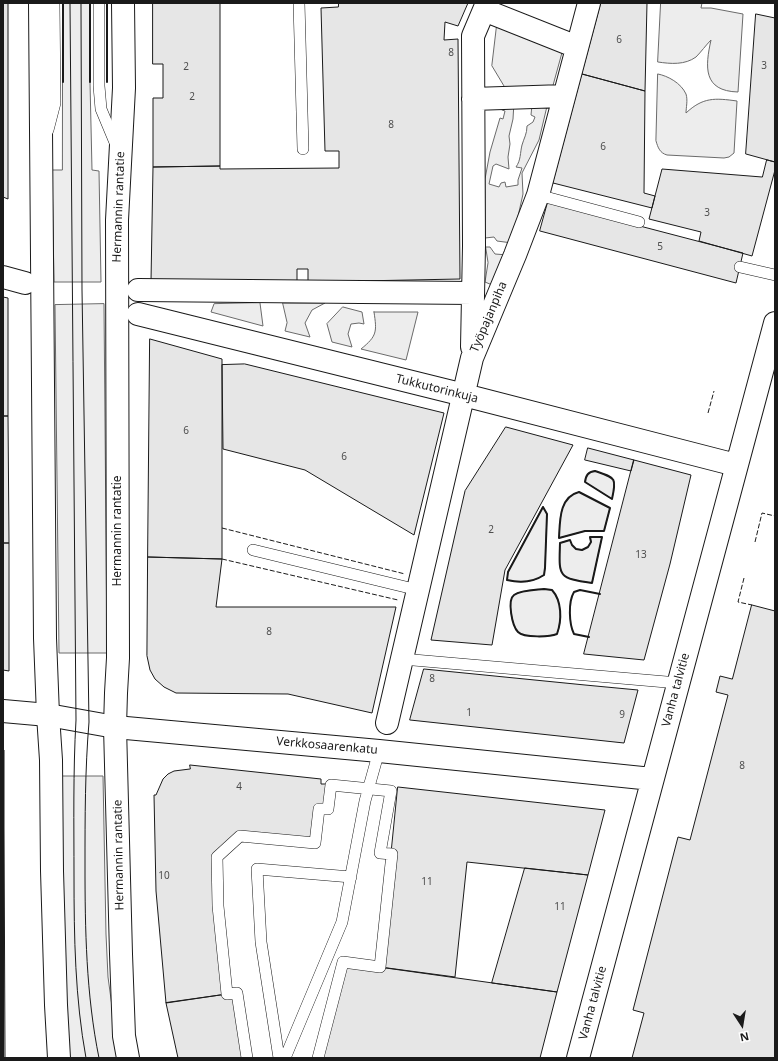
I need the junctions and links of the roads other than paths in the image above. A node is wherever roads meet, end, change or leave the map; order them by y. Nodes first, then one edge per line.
1 (40, 3) edge
2 (54, 3) edge
3 (99, 3) edge
4 (123, 3) edge
5 (299, 3) edge
6 (589, 3) edge
7 (485, 6) edge
8 (577, 47) junction
9 (564, 96) junction
10 (473, 99) junction
11 (303, 149) dead end
12 (42, 157) junction
13 (120, 157) junction
14 (538, 195) junction
15 (639, 222) dead end
16 (740, 267) dead end
17 (775, 276) edge
18 (3, 277) edge
19 (25, 283) dead end
20 (138, 290) dead end
21 (473, 293) junction
22 (138, 314) dead end
23 (775, 323) edge
24 (472, 358) junction
25 (464, 395) junction
26 (736, 465) junction
27 (253, 550) dead end
28 (418, 590) junction
29 (402, 659) junction
30 (678, 683) junction
31 (3, 711) edge
32 (48, 715) junction
33 (387, 723) dead end
34 (115, 727) junction
35 (379, 751) junction
36 (652, 779) junction
37 (351, 877) junction
38 (59, 1058) edge
39 (128, 1058) edge
40 (247, 1058) edge
41 (279, 1058) edge
42 (284, 1058) edge
43 (318, 1058) edge
44 (578, 1058) edge

1 - 12 street
2 - 12 lane
3 - 13 lane
4 - 13 street, Hermannin rantatie
5 - 11 lane
6 - 8 street, Työpajanpiha
7 - 8 street
7 - 10 street, Työpajanpiha
8 - 9 street, Työpajanpiha
9 - 10 street
9 - 14 street, Työpajanpiha
10 - 21 street, Työpajanpiha
12 - 32 street
13 - 34 street, Hermannin rantatie
14 - 15 lane
14 - 24 street, Työpajanpiha
16 - 17 lane
18 - 19 street
20 - 21 street
21 - 24 street, Työpajanpiha
22 - 25 street, Tukkutorinkuja
23 - 26 street, Vanha talvitie
24 - 25 street
25 - 26 street, Tukkutorinkuja
25 - 28 street
26 - 30 street, Vanha talvitie
27 - 28 lane
28 - 29 street
29 - 30 lane
29 - 33 street
30 - 36 street, Vanha talvitie
31 - 32 street, Verkkosaarenkatu
32 - 34 street, Verkkosaarenkatu
32 - 38 street
34 - 35 street, Verkkosaarenkatu
34 - 39 street, Hermannin rantatie
35 - 36 street, Verkkosaarenkatu
35 - 37 lane
36 - 44 street, Vanha talvitie
37 - 41 lane
37 - 42 lane
40 - 43 lane

